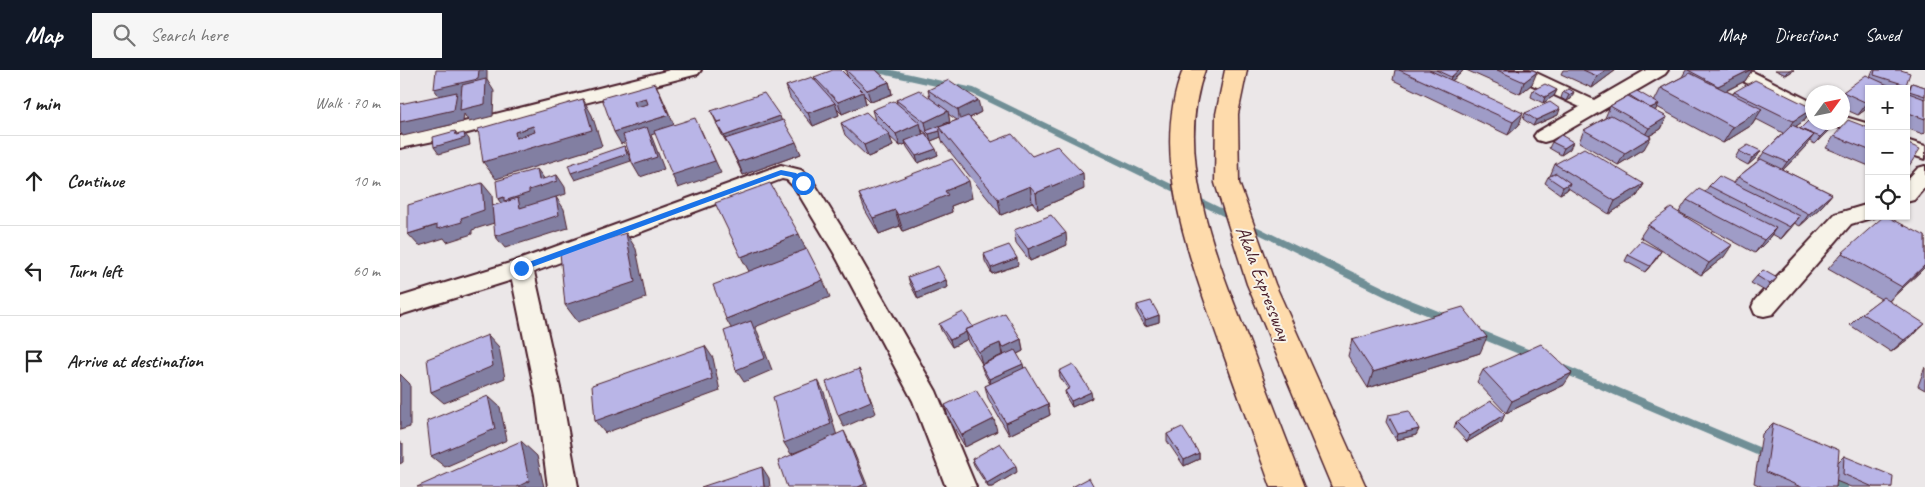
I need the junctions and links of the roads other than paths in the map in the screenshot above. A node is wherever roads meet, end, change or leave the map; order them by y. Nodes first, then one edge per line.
1 (692, 70) edge
2 (1194, 70) edge
3 (1236, 70) edge
4 (1515, 70) edge
5 (1659, 70) edge
6 (1734, 70) edge
7 (1805, 106) edge
8 (1594, 107) junction
9 (1850, 125) edge
10 (1865, 131) edge
11 (1544, 136) dead end
12 (400, 142) edge
13 (1910, 147) edge
14 (1925, 153) edge
15 (1925, 173) edge
16 (1910, 190) edge
17 (1865, 212) edge
18 (521, 268) junction
19 (400, 306) edge
20 (1764, 306) dead end
21 (563, 487) edge
22 (961, 487) edge
23 (1288, 487) edge
24 (1348, 487) edge

1 - 12 street
2 - 23 main road
3 - 24 main road, Akala Expressway
4 - 8 street
5 - 8 street
6 - 7 street
8 - 11 street
9 - 10 street
13 - 14 street
15 - 16 street
17 - 20 street
18 - 19 street
18 - 21 street
18 - 22 street

